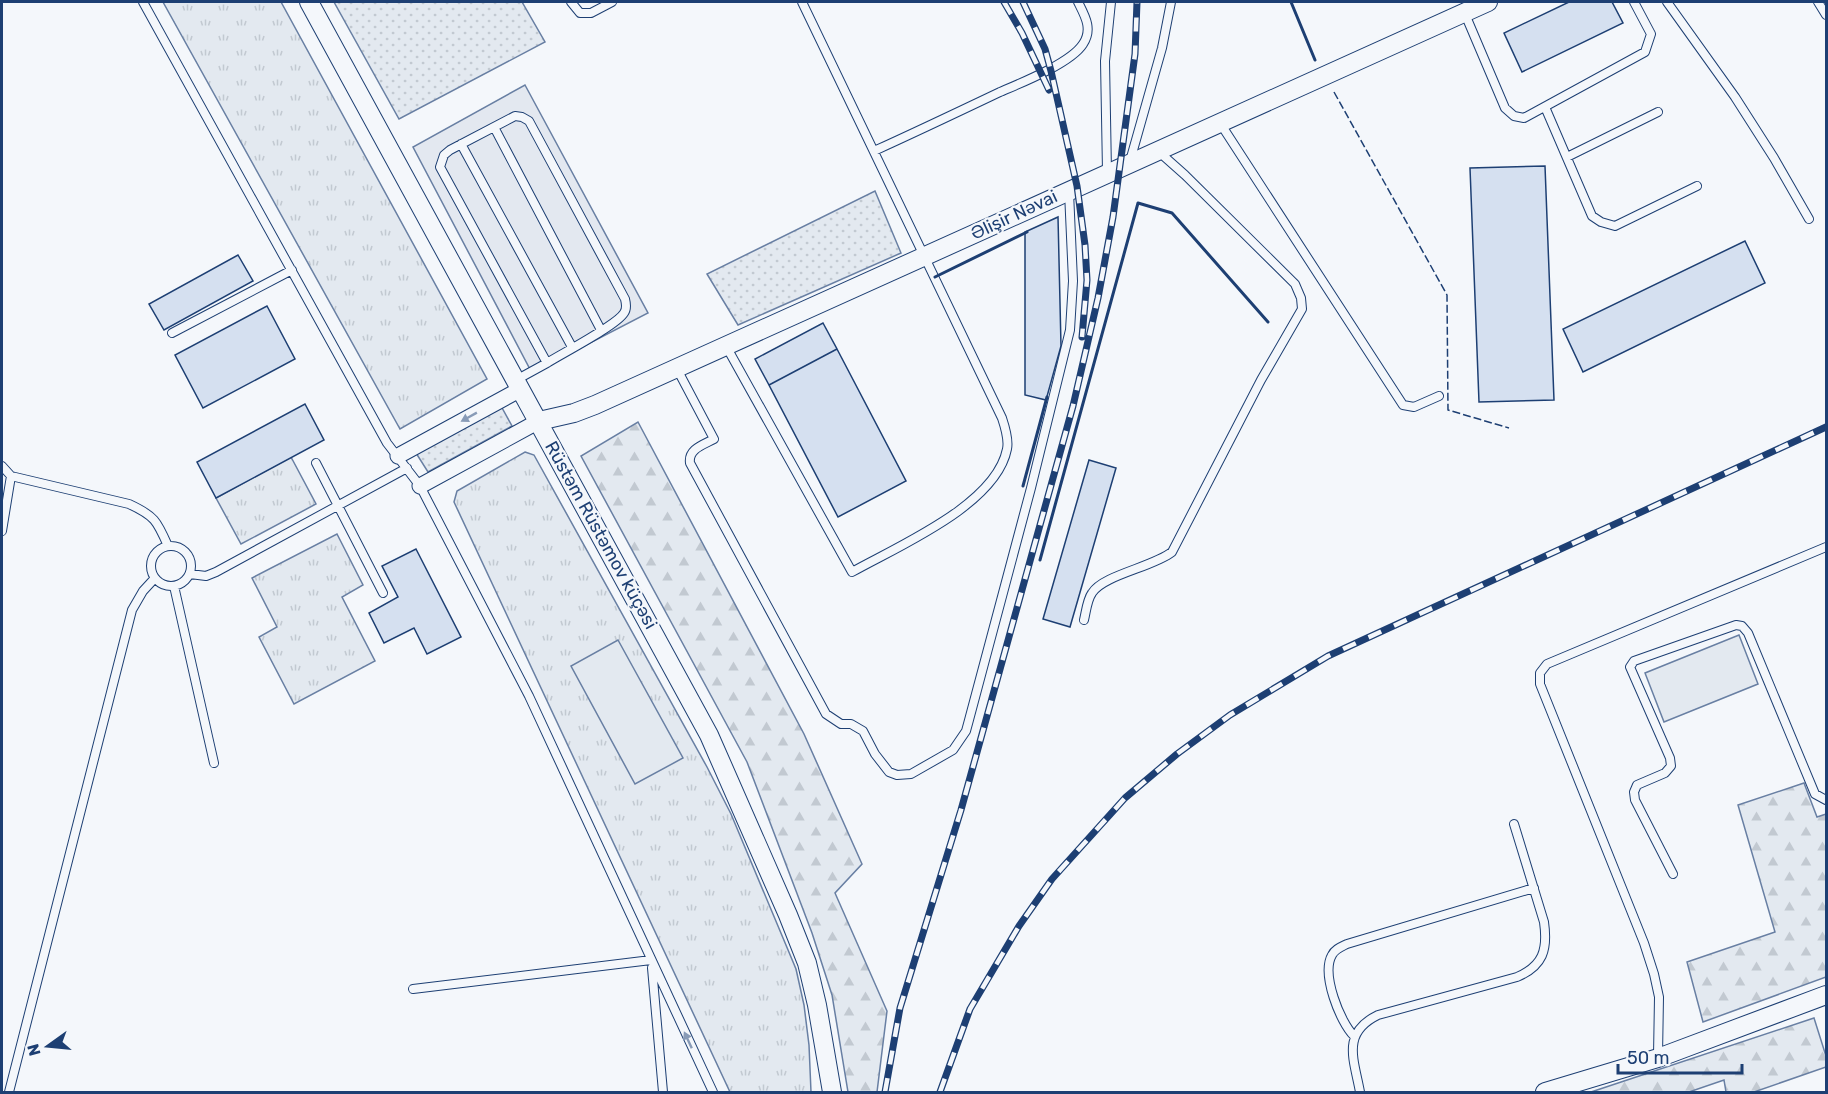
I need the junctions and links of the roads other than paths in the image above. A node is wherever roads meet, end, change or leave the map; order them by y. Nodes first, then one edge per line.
1 (142, 2) edge
2 (309, 2) edge
3 (571, 2) edge
4 (612, 2) edge
5 (802, 2) edge
6 (1078, 2) edge
7 (1111, 2) edge
8 (1171, 2) edge
9 (1488, 2) edge
10 (1634, 2) edge
11 (1667, 2) edge
12 (1818, 2) edge
13 (1464, 12) junction
14 (1827, 15) edge
15 (1545, 106) junction
16 (1658, 112) dead end
17 (1220, 122) junction
18 (494, 127) junction
19 (461, 144) junction
20 (1157, 150) junction
21 (874, 151) junction
22 (1567, 157) junction
23 (1129, 162) junction
24 (1107, 173) junction
25 (1696, 186) dead end
26 (1069, 190) junction
27 (1809, 219) dead end
28 (925, 256) junction
29 (292, 270) junction
30 (601, 330) junction
31 (172, 333) dead end
32 (572, 346) junction
33 (726, 346) junction
34 (548, 363) junction
35 (677, 368) junction
36 (518, 384) junction
37 (1438, 396) dead end
38 (539, 421) junction
39 (403, 462) junction
40 (316, 463) dead end
41 (2, 466) edge
42 (11, 476) junction
43 (420, 486) junction
44 (337, 507) junction
45 (2, 531) edge
46 (168, 546) junction
47 (1827, 547) edge
48 (190, 574) junction
49 (155, 578) junction
50 (174, 586) junction
51 (383, 593) dead end
52 (1084, 620) dead end
53 (214, 764) dead end
54 (1827, 800) edge
55 (1514, 824) dead end
56 (1673, 874) dead end
57 (1534, 888) junction
58 (651, 960) junction
59 (413, 989) dead end
60 (1826, 996) edge
61 (1354, 1036) junction
62 (1658, 1058) junction
63 (9, 1092) edge
64 (663, 1092) edge
65 (713, 1092) edge
66 (832, 1092) edge
67 (1360, 1092) edge
68 (1545, 1092) edge

1 - 29 lane
2 - 36 street, Rüstəm Rüstəmov küçəsi
3 - 4 lane
5 - 21 lane
6 - 21 lane
7 - 24 lane
8 - 23 lane
9 - 13 street, Əlişir Nəvai
10 - 15 lane
11 - 27 lane
12 - 14 lane
13 - 15 lane
13 - 17 street, Əlişir Nəvai
15 - 22 lane
16 - 22 lane
17 - 20 street, Əlişir Nəvai
17 - 37 lane
18 - 19 lane
18 - 30 lane
18 - 30 lane
19 - 32 lane
19 - 34 lane
20 - 23 street, Əlişir Nəvai
20 - 52 lane
21 - 28 lane
22 - 25 lane
23 - 24 street, Əlişir Nəvai
24 - 26 street, Əlişir Nəvai
26 - 28 street, Əlişir Nəvai
26 - 35 lane
28 - 33 street, Əlişir Nəvai
28 - 33 lane
29 - 31 lane
29 - 39 lane
30 - 32 lane
32 - 34 lane
33 - 35 street, Əlişir Nəvai
34 - 36 lane
35 - 38 street, Əlişir Nəvai
36 - 38 street, Rüstəm Rüstəmov küçəsi
36 -> 39 street
38 - 43 street
38 - 66 street, Rüstəm Rüstəmov küçəsi
39 - 43 lane
39 - 44 lane
40 - 44 lane
41 - 42 lane
42 - 45 lane
42 - 46 lane
43 - 58 lane
44 - 48 lane
44 - 51 lane
46 - 48 lane
46 - 49 lane
47 - 62 lane
48 - 50 lane
49 - 50 lane
49 - 63 lane
50 - 53 lane
54 - 56 lane
55 - 57 lane
57 - 61 lane
57 - 61 lane
58 - 59 lane
58 - 64 lane
65 -> 58 lane
60 - 62 street
61 - 67 lane
62 - 68 street

